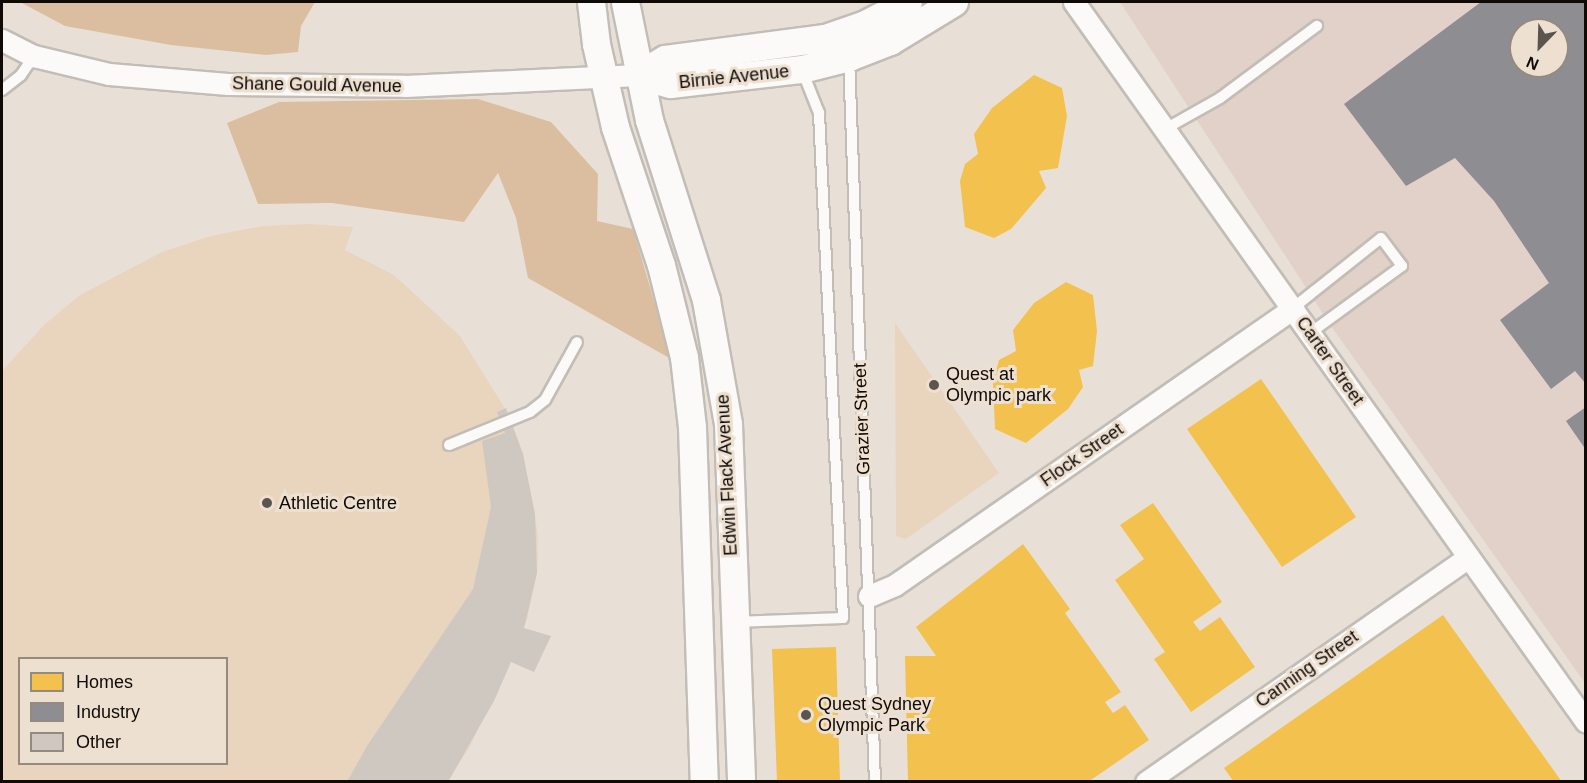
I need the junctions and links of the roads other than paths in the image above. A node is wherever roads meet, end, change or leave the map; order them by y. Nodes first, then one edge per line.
1 (591, 2) edge
2 (625, 2) edge
3 (908, 2) edge
4 (954, 2) edge
5 (1074, 2) edge
6 (1317, 26) dead end
7 (2, 40) edge
8 (835, 52) junction
9 (34, 56) junction
10 (802, 69) junction
11 (638, 75) junction
12 (604, 76) junction
13 (2, 90) edge
14 (1165, 129) junction
15 (1293, 308) junction
16 (1310, 333) junction
17 (577, 342) dead end
18 (449, 445) dead end
19 (1468, 557) junction
20 (869, 596) junction
21 (734, 622) junction
22 (1586, 722) edge
23 (704, 782) edge
24 (741, 782) edge
25 (875, 782) edge
26 (1146, 782) edge

1 - 12 street, Edwin Flack Avenue
2 - 11 street, Edwin Flack Avenue
3 - 8 street, Birnie Avenue
4 - 8 street, Birnie Avenue
5 - 14 street, Carter Street
6 - 14 lane
7 - 9 street, Shane Gould Avenue
8 - 10 street, Birnie Avenue
8 - 11 street, Birnie Avenue
8 - 20 lane, Grazier Street
9 - 12 street, Shane Gould Avenue
9 - 13 lane
10 - 11 street, Birnie Avenue
10 - 21 lane
11 - 12 street, Shane Gould Avenue
11 - 21 street, Edwin Flack Avenue
12 - 23 street, Edwin Flack Avenue
14 - 15 street, Carter Street
15 - 16 street, Carter Street
15 - 16 lane
15 - 20 street, Flock Street
16 - 19 street, Carter Street
17 - 18 lane
19 - 22 street, Carter Street
19 - 26 street, Canning Street
20 - 25 lane, Grazier Street
21 - 24 street, Edwin Flack Avenue

